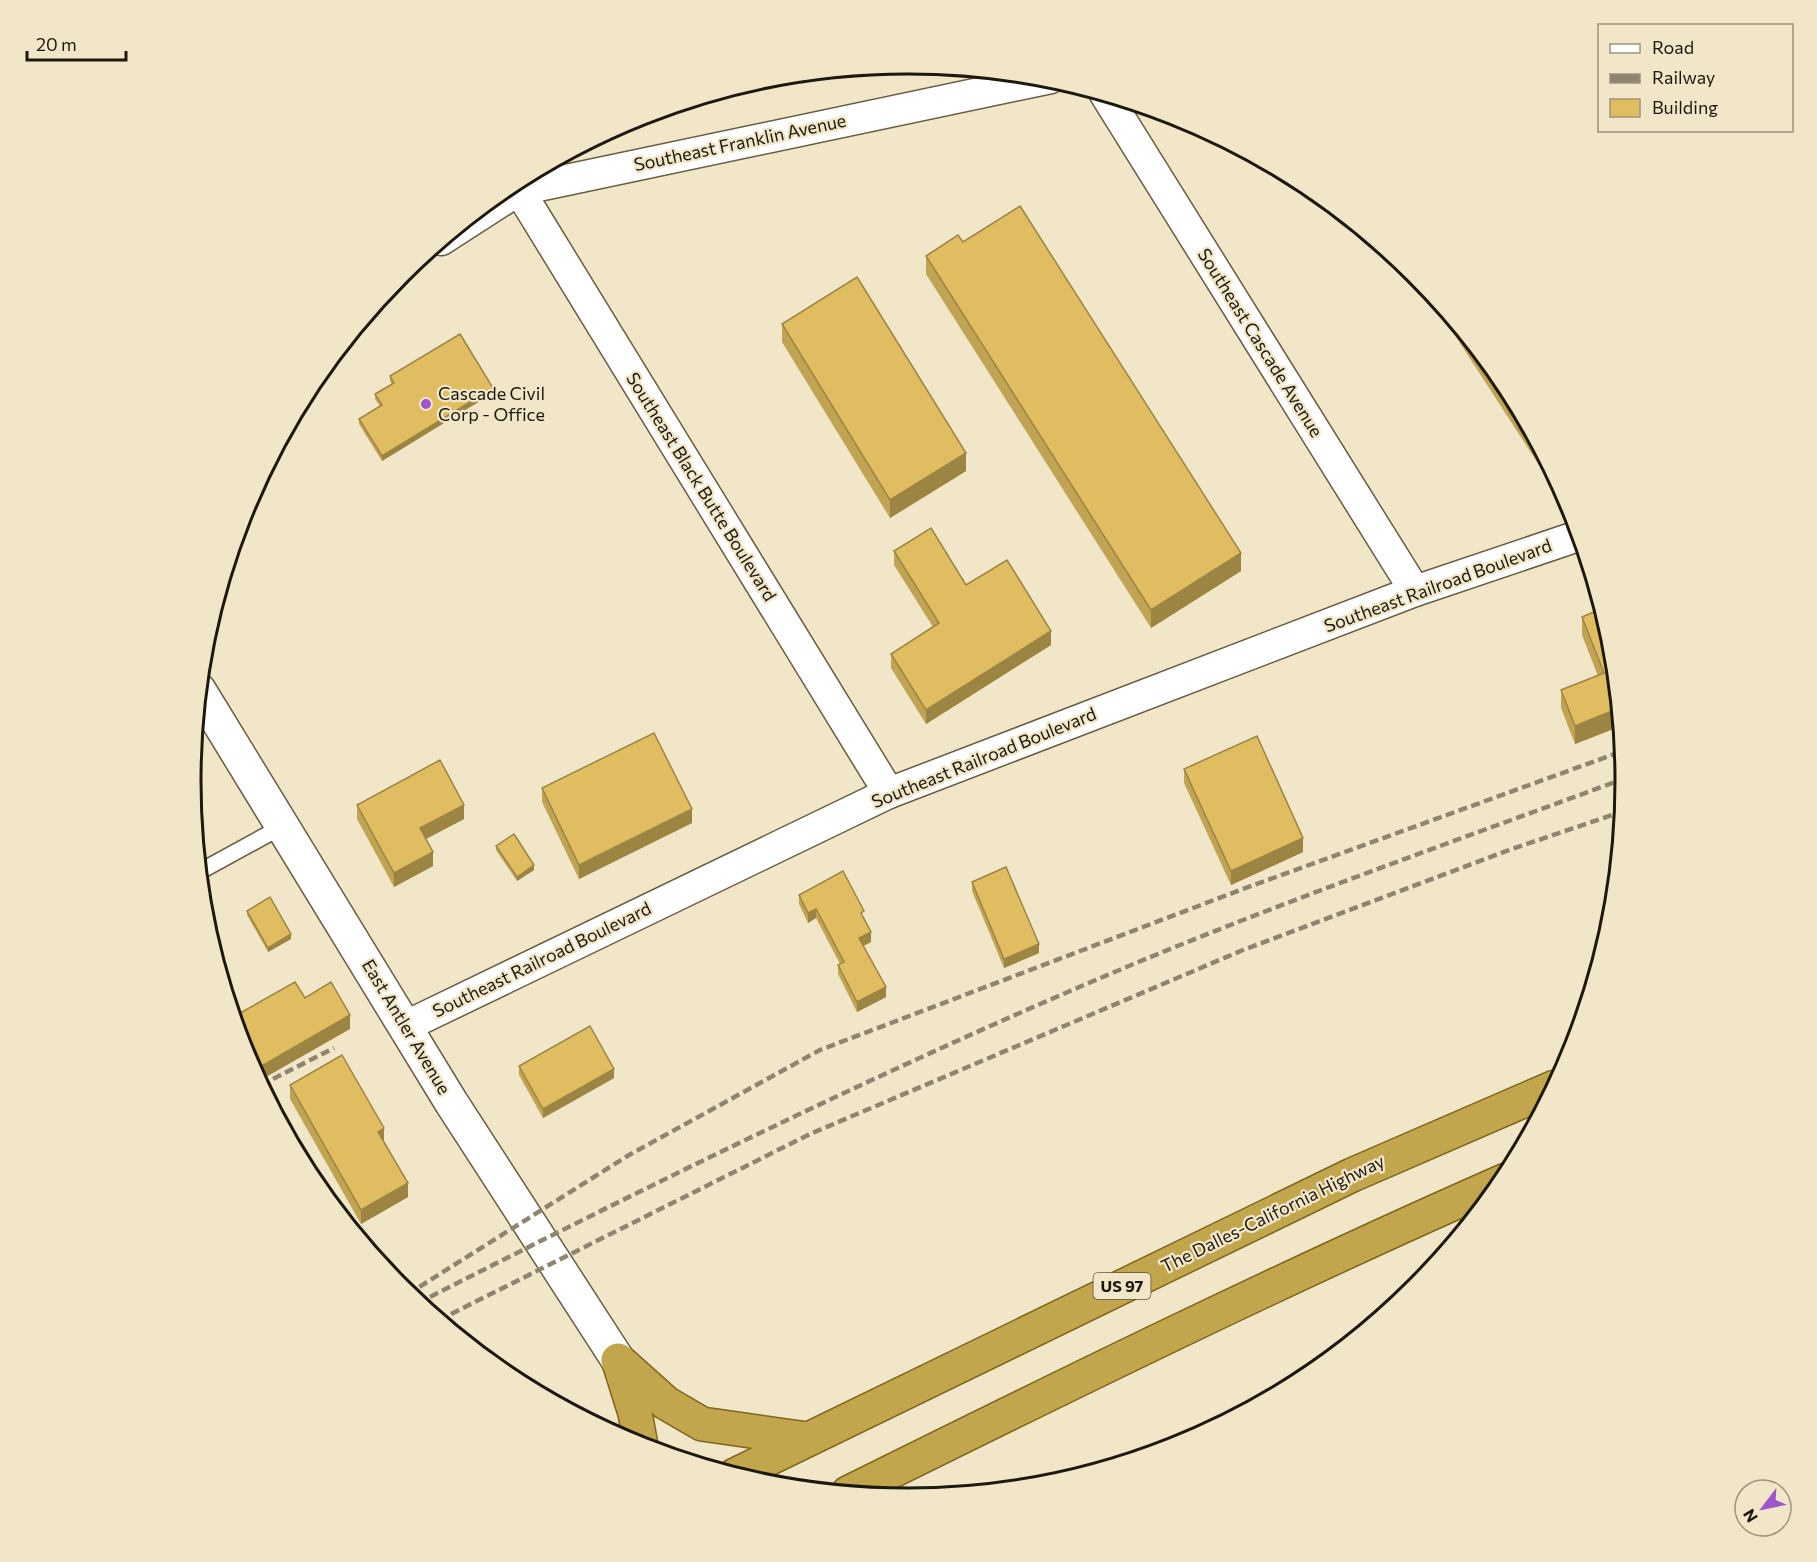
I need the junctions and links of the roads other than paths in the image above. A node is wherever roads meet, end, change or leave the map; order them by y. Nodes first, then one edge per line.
1 (1024, 83) edge
2 (1111, 104) edge
3 (531, 183) edge
4 (519, 191) edge
5 (1572, 538) edge
6 (1415, 591) junction
7 (206, 700) edge
8 (889, 793) junction
9 (283, 826) junction
10 (207, 868) edge
11 (406, 1026) junction
12 (1544, 1092) edge
13 (1487, 1188) edge
14 (618, 1360) junction
15 (639, 1436) edge
16 (807, 1439) junction
17 (746, 1469) edge
18 (860, 1487) edge

1 - 3 street, Southeast Franklin Avenue
2 - 6 street, Southeast Cascade Avenue
4 - 8 street, Southeast Black Butte Boulevard
5 - 6 street, Southeast Railroad Boulevard
6 - 8 street, Southeast Railroad Boulevard
7 - 9 street, East Antler Avenue
8 - 11 street, Southeast Railroad Boulevard
9 - 10 lane
9 - 11 street, East Antler Avenue
11 - 14 street, East Antler Avenue
12 - 16 highway, The Dalles-California Highway / US 97
13 - 18 highway
14 - 15 highway
14 - 16 highway
16 - 17 highway, The Dalles-California Highway / US 97

